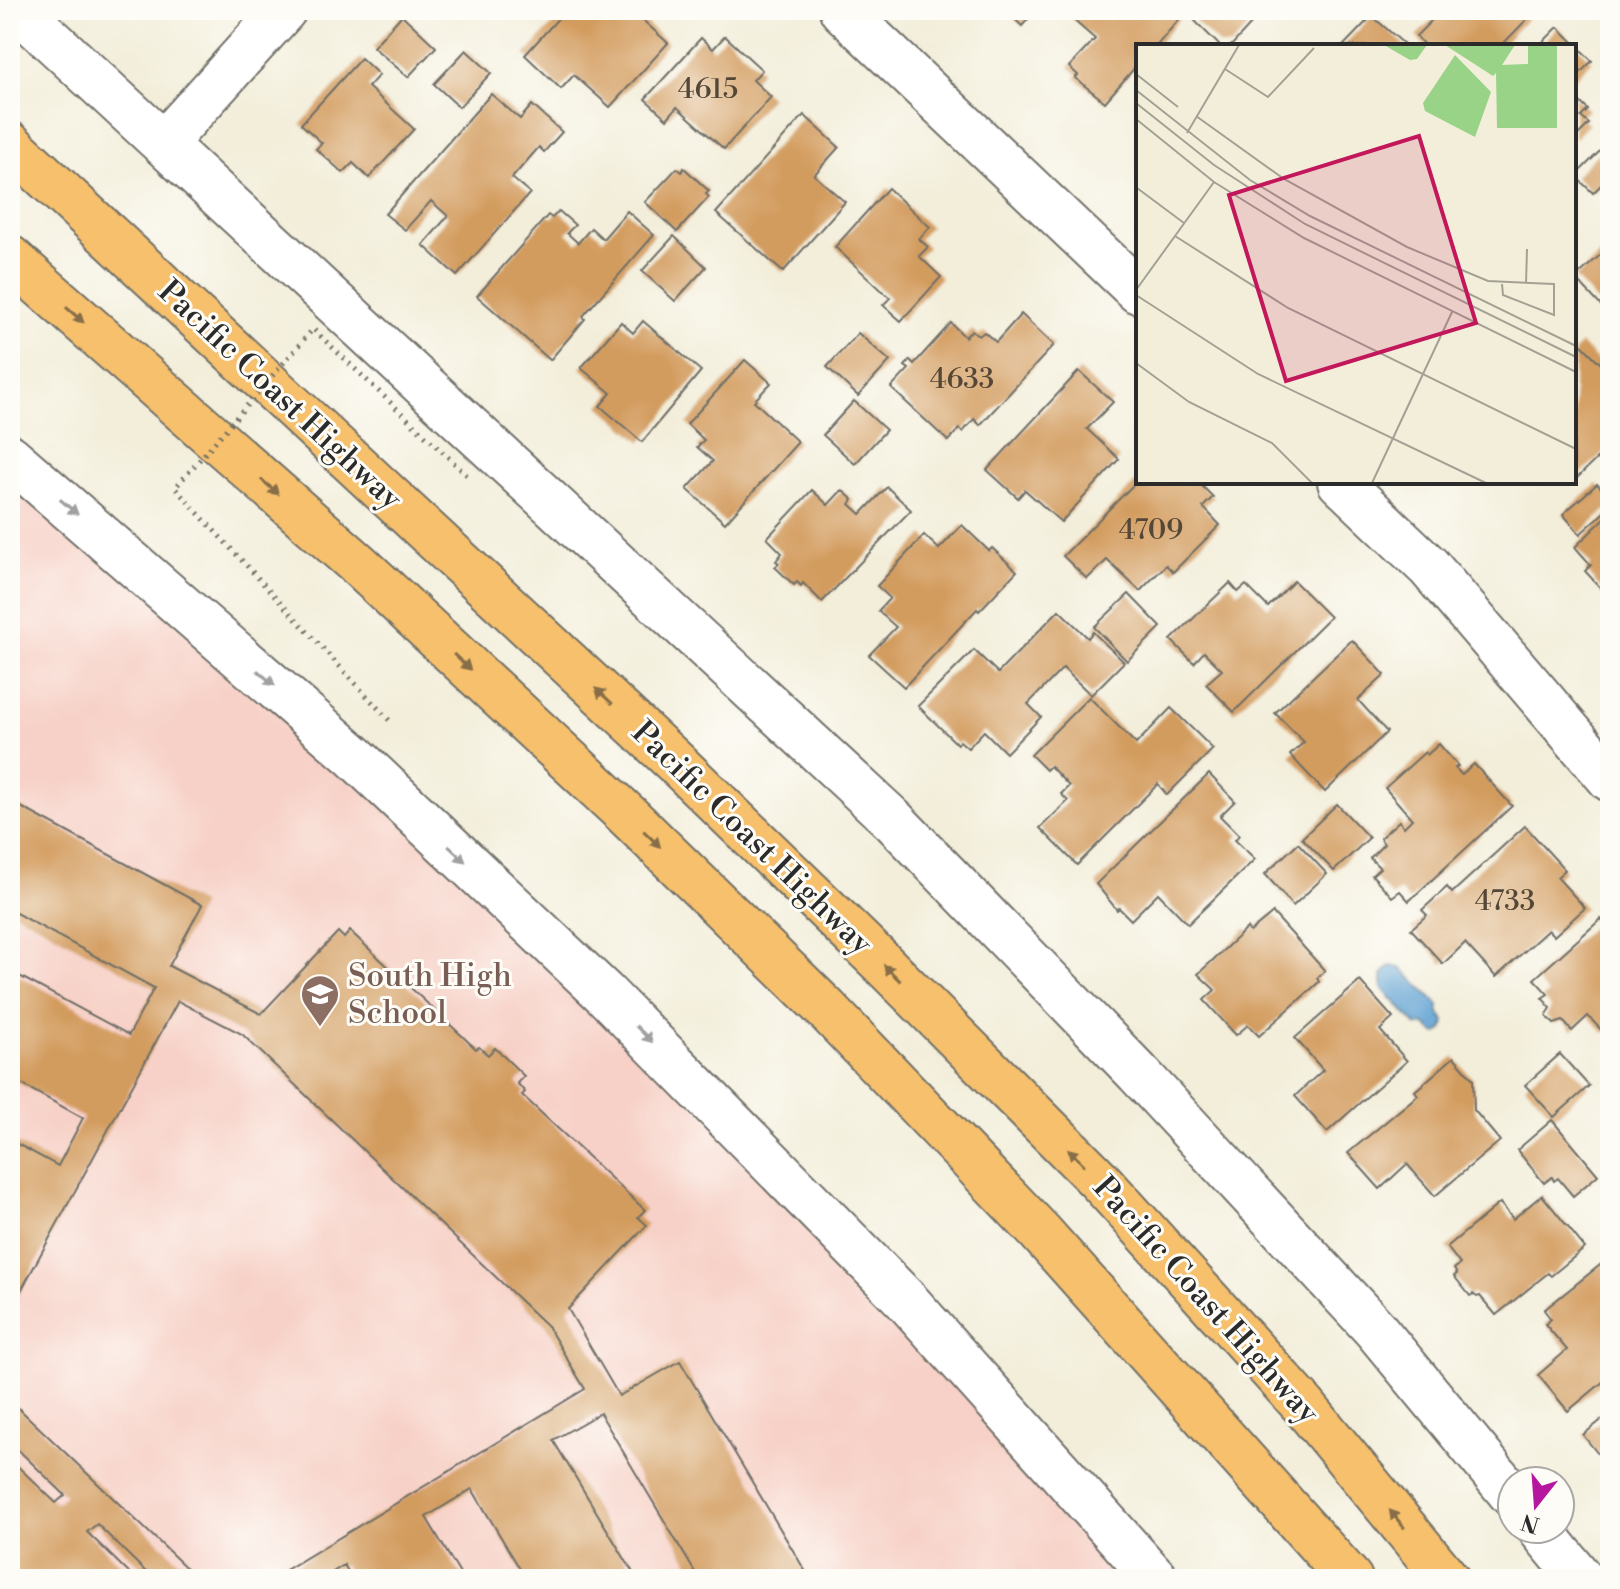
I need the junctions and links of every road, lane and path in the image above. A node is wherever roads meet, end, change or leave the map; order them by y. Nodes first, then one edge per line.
1 (19, 10) edge
2 (284, 10) edge
3 (842, 10) edge
4 (164, 143) junction
5 (10, 144) edge
6 (12, 264) edge
7 (1136, 289) edge
8 (10, 457) edge
9 (470, 478) dead end
10 (1342, 484) edge
11 (389, 720) dead end
12 (1610, 779) edge
13 (1496, 1476) edge
14 (1553, 1545) edge
15 (1156, 1579) edge
16 (1350, 1579) edge
17 (1447, 1579) edge
18 (1581, 1579) edge

1 - 4 street
2 - 4 street
3 - 7 street
4 - 13 street
17 -> 5 highway, Pacific Coast Highway
6 -> 16 highway
8 -> 15 street
9 - 11 path, bridge
10 - 12 street
14 - 18 street

